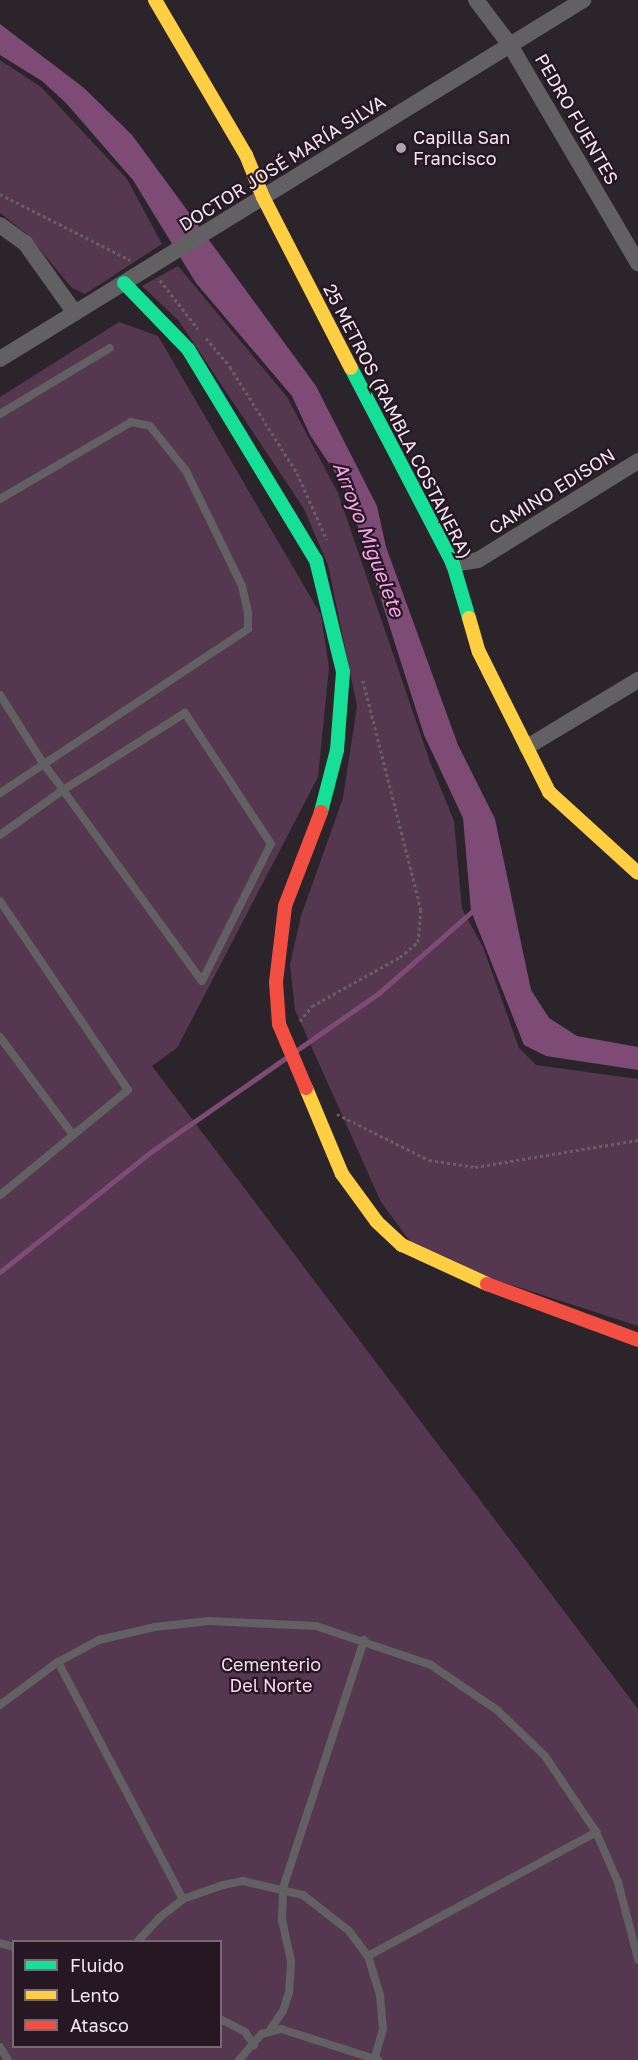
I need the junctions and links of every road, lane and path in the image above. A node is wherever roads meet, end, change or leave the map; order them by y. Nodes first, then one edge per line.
1 (155, 0) edge
2 (476, 0) edge
3 (583, 0) edge
4 (510, 45) junction
5 (0, 194) edge
6 (263, 197) junction
7 (0, 225) edge
8 (638, 262) edge
9 (146, 269) junction
10 (124, 283) junction
11 (75, 313) junction
12 (110, 348) dead end
13 (0, 359) edge
14 (0, 414) edge
15 (638, 461) edge
16 (0, 499) edge
17 (328, 541) dead end
18 (453, 564) junction
19 (363, 679) dead end
20 (638, 680) edge
21 (0, 695) edge
22 (527, 747) junction
23 (43, 763) junction
24 (63, 790) junction
25 (0, 793) edge
26 (0, 835) edge
27 (638, 873) edge
28 (0, 901) edge
29 (302, 1027) dead end
30 (0, 1037) edge
31 (334, 1112) dead end
32 (73, 1135) junction
33 (638, 1140) edge
34 (0, 1195) edge
35 (638, 1340) edge
36 (364, 1640) junction
37 (58, 1662) junction
38 (0, 1705) edge
39 (596, 1832) junction
40 (284, 1888) junction
41 (183, 1899) junction
42 (138, 1940) edge
43 (368, 1956) junction
44 (638, 1959) edge
45 (222, 2020) edge
46 (270, 2030) junction
47 (254, 2045) junction
48 (0, 2047) edge
49 (8, 2060) edge
50 (239, 2060) edge
51 (376, 2060) edge

1 - 6 street, 25 METROS (RAMBLA COSTANERA)
2 - 4 street, PEDRO FUENTES
3 - 4 street, DOCTOR JOSÉ MARÍA SILVA
4 - 6 street, DOCTOR JOSÉ MARÍA SILVA
4 - 8 street, PEDRO FUENTES
5 - 9 path
6 - 9 street, DOCTOR JOSÉ MARÍA SILVA
6 - 18 street, 25 METROS (RAMBLA COSTANERA)
7 - 11 street
9 - 10 street, DOCTOR JOSÉ MARÍA SILVA
9 - 17 path
10 - 11 street, DOCTOR JOSÉ MARÍA SILVA
10 - 35 street
11 - 13 street, DOCTOR JOSÉ MARÍA SILVA
12 - 14 lane
15 - 18 street, CAMINO EDISON
16 - 23 lane
18 - 22 street, 25 METROS (RAMBLA COSTANERA)
19 - 29 path
20 - 22 street
21 - 23 lane
22 - 27 street, 25 METROS (RAMBLA COSTANERA)
23 - 24 lane
23 - 25 lane
24 - 24 lane
24 - 26 lane
28 - 32 lane
30 - 32 lane
31 - 33 path
32 - 34 lane
36 - 37 lane
36 - 39 lane
36 - 40 lane
37 - 38 lane
37 - 41 lane
39 - 43 lane
39 - 44 lane
40 - 41 lane
40 - 43 lane
40 - 46 lane
41 - 42 lane
43 - 51 lane
45 - 47 lane
46 - 47 lane
46 - 51 lane
47 - 50 lane
48 - 49 lane

